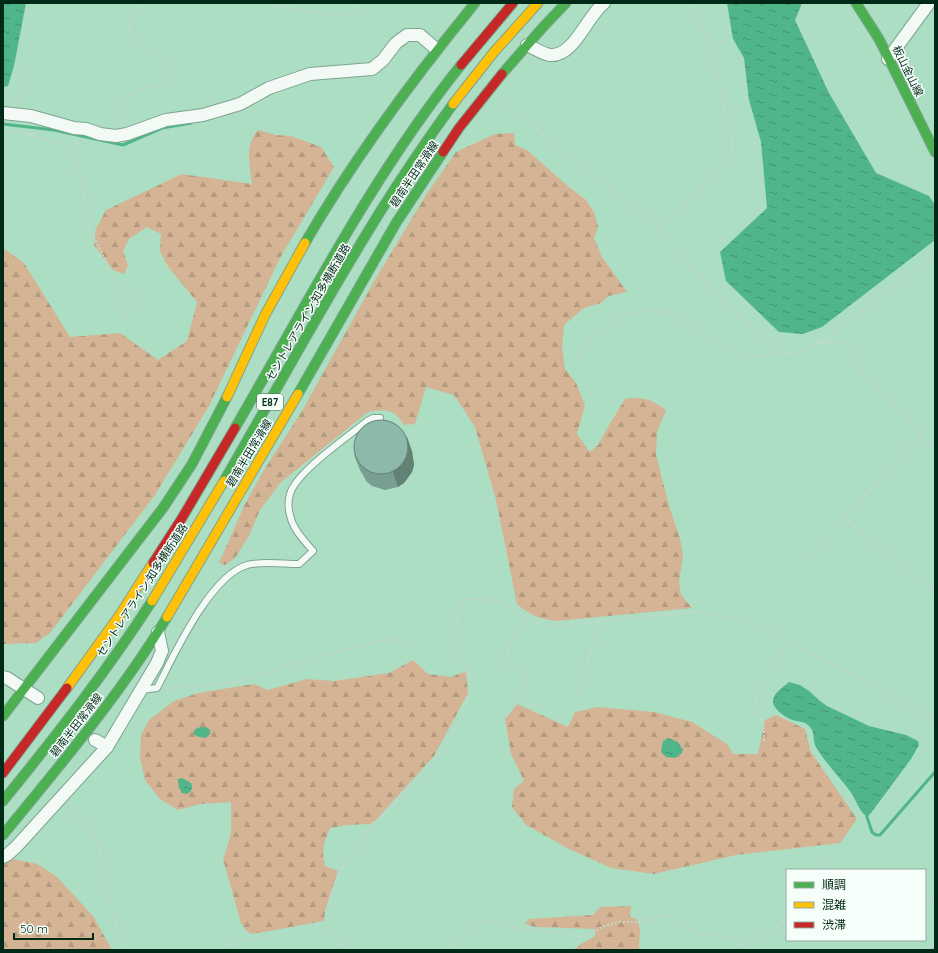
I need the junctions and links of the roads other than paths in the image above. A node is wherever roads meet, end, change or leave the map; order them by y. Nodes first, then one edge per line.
1 (475, 3) edge
2 (513, 3) edge
3 (538, 3) edge
4 (566, 3) edge
5 (604, 3) edge
6 (856, 3) edge
7 (929, 3) edge
8 (527, 45) junction
9 (436, 49) junction
10 (888, 59) junction
11 (8, 113) edge
12 (935, 152) edge
13 (380, 418) dead end
14 (158, 632) junction
15 (3, 677) edge
16 (25, 688) junction
17 (141, 690) junction
18 (38, 698) dead end
19 (3, 716) edge
20 (96, 740) dead end
21 (107, 747) junction
22 (3, 773) edge
23 (3, 801) edge
24 (3, 835) edge
25 (3, 856) edge

1 - 9 main road
2 - 22 main road, セントレアライン;知多横断道路 / E87
3 - 23 main road, セントレアライン;知多横断道路 / E87
4 - 8 main road, 碧南半田常滑線
5 - 8 street
6 - 10 main road, 板山金山線
7 - 10 street
8 - 14 main road, 碧南半田常滑線
9 - 11 street
9 - 16 main road
10 - 12 main road, 板山金山線
13 - 17 lane
14 - 17 street
14 - 24 main road, 碧南半田常滑線
15 - 16 street
16 - 18 street
16 - 19 main road
17 - 21 street
20 - 21 street
21 - 25 street

